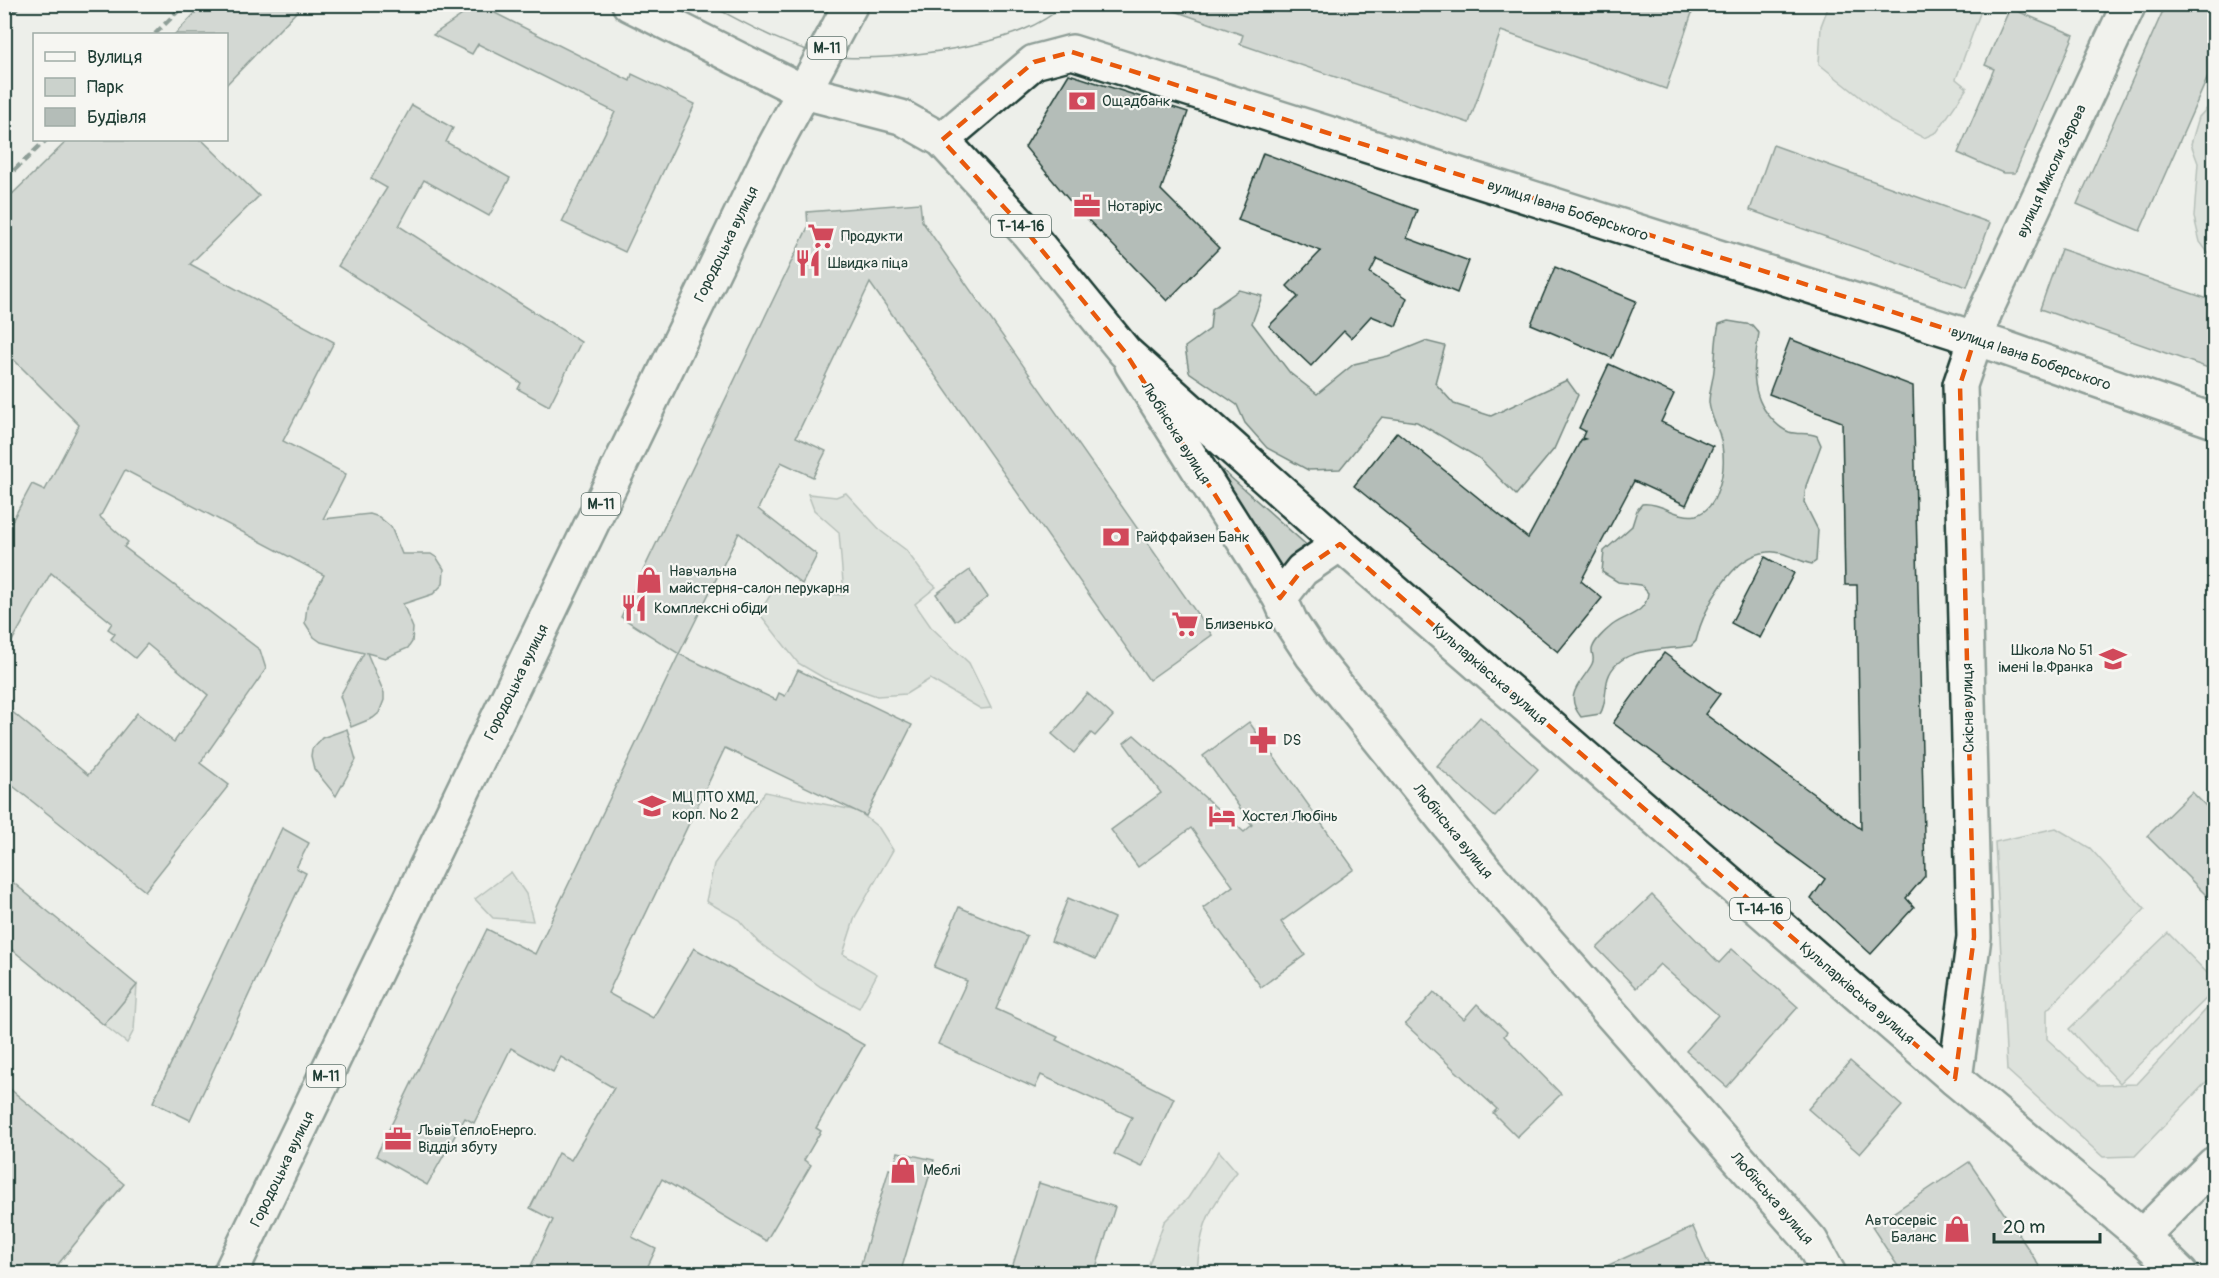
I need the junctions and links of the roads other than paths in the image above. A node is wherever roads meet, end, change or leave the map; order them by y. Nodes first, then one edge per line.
1 (630, 4) edge
2 (851, 4) edge
3 (2129, 4) edge
4 (804, 92) junction
5 (942, 140) junction
6 (1975, 339) junction
7 (1125, 352) junction
8 (2214, 421) edge
9 (1340, 544) junction
10 (1280, 598) junction
11 (1955, 1079) junction
12 (2214, 1164) edge
13 (2142, 1236) junction
14 (230, 1274) edge
15 (1829, 1274) edge
16 (2181, 1274) edge

1 - 4 main road
2 - 4 main road, Городоцька вулиця / М-11
3 - 6 main road, вулиця Миколи Зерова
4 - 5 main road, Кульпарківська вулиця / Т-14-16
4 - 14 main road, Городоцька вулиця / М-11
5 - 6 main road, вулиця Івана Боберського
5 - 7 main road, Кульпарківська вулиця / Т-14-16
6 - 8 main road, вулиця Івана Боберського
6 - 11 main road, Скісна вулиця
7 - 9 main road, Кульпарківська вулиця / Т-14-16
7 - 10 main road, Любінська вулиця
9 - 10 main road
9 - 11 main road, Кульпарківська вулиця / Т-14-16
10 - 15 main road, Любінська вулиця
11 - 13 main road, Кульпарківська вулиця / Т-14-16
12 - 13 main road
13 - 16 main road, Кульпарківська вулиця / Т-14-16

